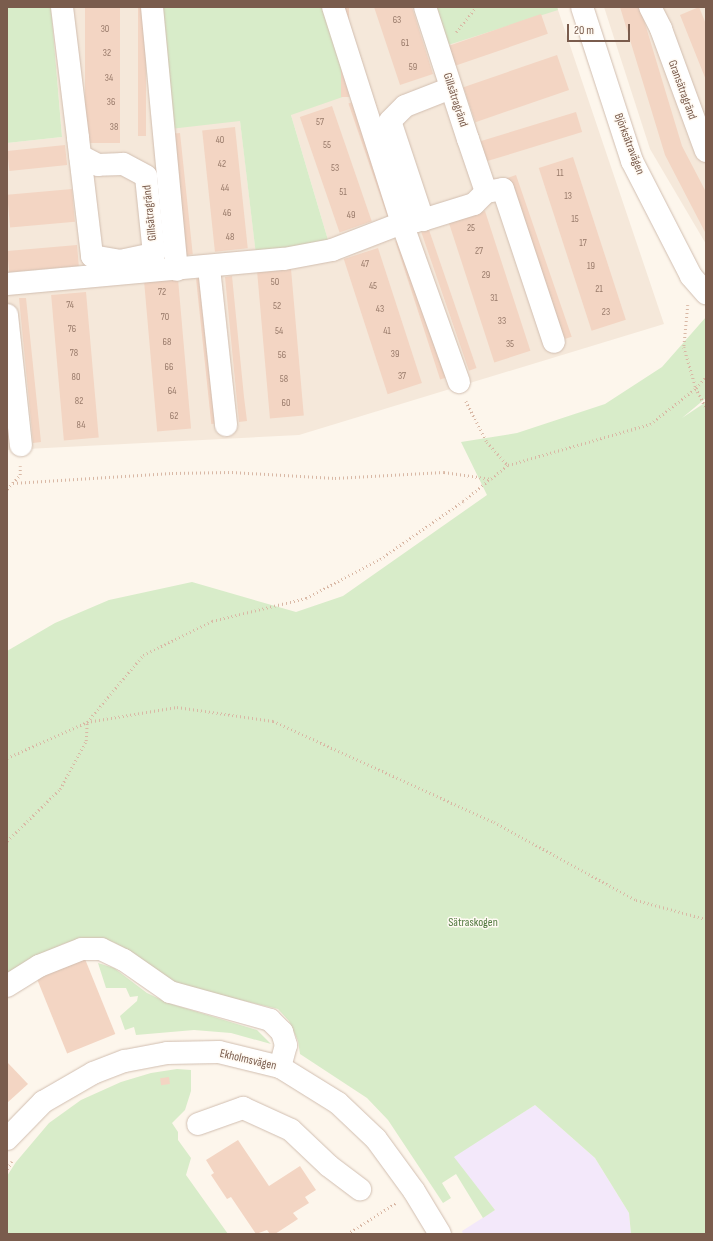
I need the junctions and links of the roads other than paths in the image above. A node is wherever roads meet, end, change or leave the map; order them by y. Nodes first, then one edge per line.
1 (62, 7) edge
2 (152, 7) edge
3 (333, 7) edge
4 (425, 7) edge
5 (582, 7) edge
6 (650, 7) edge
7 (451, 88) junction
8 (706, 151) edge
9 (80, 156) junction
10 (486, 192) junction
11 (413, 222) junction
12 (209, 268) junction
13 (177, 270) junction
14 (7, 284) edge
15 (706, 293) edge
16 (7, 315) edge
17 (554, 342) dead end
18 (459, 382) road end
19 (226, 425) dead end
20 (21, 445) road end
21 (7, 986) edge
22 (280, 1067) junction
23 (198, 1124) dead end
24 (7, 1139) edge
25 (360, 1189) dead end
26 (440, 1234) edge

1 - 9 street, Gillsätragränd
2 - 13 street, Gillsätragränd
3 - 11 street
4 - 7 street, Gillsätragränd
5 - 15 street, Björksätravägen
6 - 8 street, Gransätragränd
7 - 10 street, Gillsätragränd
7 - 11 street
9 - 9 street, Gillsätragränd
10 - 11 street
10 - 17 street
11 - 12 street
11 - 18 street
12 - 13 street
12 - 19 street
13 - 14 street
16 - 20 street
21 - 22 street
22 - 24 street, Ekholmsvägen
22 - 26 street, Ekholmsvägen
23 - 25 street

